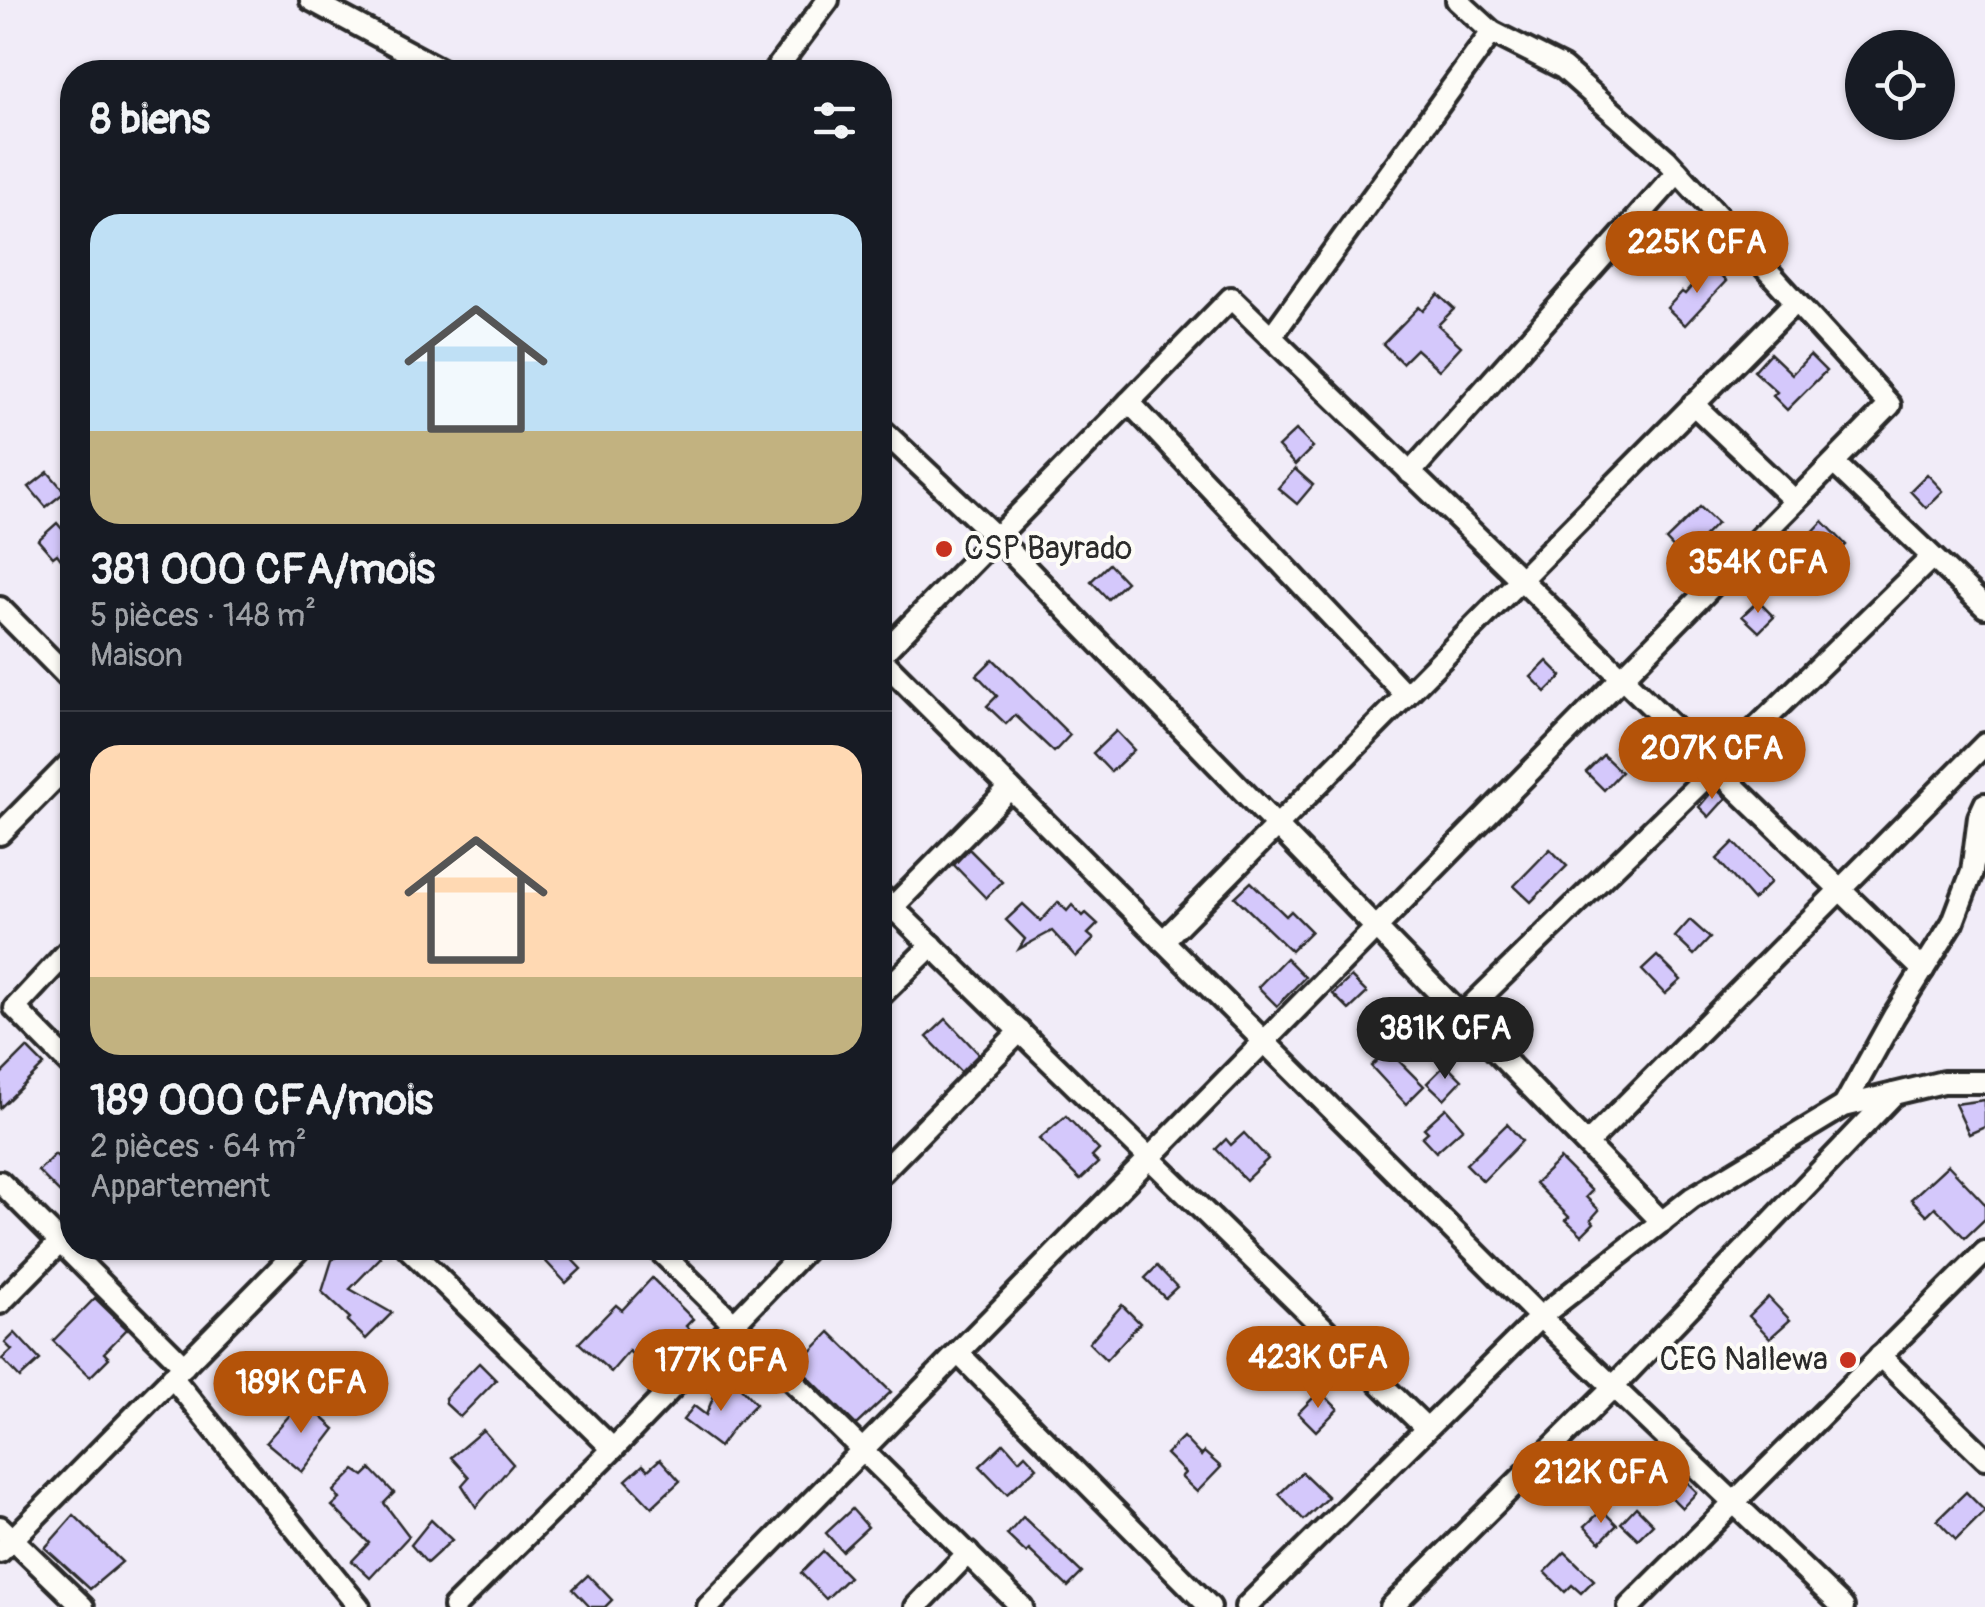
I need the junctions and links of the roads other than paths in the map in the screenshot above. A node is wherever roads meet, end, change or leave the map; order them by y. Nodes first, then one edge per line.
1 (311, 0) edge
2 (828, 0) edge
3 (1456, 0) edge
4 (1492, 32) junction
5 (422, 60) edge
6 (783, 60) edge
7 (1678, 172) junction
8 (1795, 302) junction
9 (1271, 338) junction
10 (1128, 402) junction
11 (1693, 404) junction
12 (892, 439) edge
13 (1834, 462) junction
14 (1410, 473) junction
15 (1796, 501) junction
16 (996, 537) junction
17 (1931, 558) junction
18 (1520, 580) junction
19 (1985, 607) edge
20 (0, 608) edge
21 (892, 645) edge
22 (60, 669) edge
23 (892, 669) edge
24 (1622, 678) junction
25 (1406, 694) junction
26 (1985, 744) edge
27 (1715, 769) junction
28 (60, 773) edge
29 (1010, 788) junction
30 (1985, 804) edge
31 (1276, 825) junction
32 (0, 834) edge
33 (1840, 890) junction
34 (892, 899) edge
35 (892, 913) edge
36 (1376, 928) junction
37 (1162, 941) junction
38 (932, 945) junction
39 (60, 960) edge
40 (1923, 970) junction
41 (892, 984) edge
42 (1462, 1016) junction
43 (1020, 1031) junction
44 (1264, 1042) junction
45 (60, 1054) edge
46 (1985, 1082) edge
47 (1894, 1094) junction
48 (1844, 1106) junction
49 (1586, 1144) junction
50 (1150, 1158) junction
51 (892, 1162) edge
52 (0, 1182) edge
53 (1662, 1222) junction
54 (60, 1231) edge
55 (60, 1242) edge
56 (1985, 1252) edge
57 (86, 1260) edge
58 (288, 1260) edge
59 (420, 1260) edge
60 (670, 1260) edge
61 (795, 1260) edge
62 (0, 1303) edge
63 (1540, 1317) junction
64 (734, 1321) junction
65 (958, 1353) junction
66 (1880, 1356) junction
67 (178, 1372) junction
68 (1613, 1387) junction
69 (1425, 1427) junction
70 (613, 1448) junction
71 (863, 1449) junction
72 (1985, 1458) edge
73 (1734, 1502) junction
74 (4, 1539) edge
75 (968, 1553) junction
76 (83, 1607) edge
77 (359, 1607) edge
78 (454, 1607) edge
79 (708, 1607) edge
80 (916, 1607) edge
81 (1022, 1607) edge
82 (1210, 1607) edge
83 (1246, 1607) edge
84 (1391, 1607) edge
85 (1629, 1607) edge
86 (1843, 1607) edge

1 - 5 street
2 - 6 street
3 - 4 street
4 - 7 street
4 - 9 street
7 - 8 street
7 - 14 street
8 - 11 street
8 - 13 street
9 - 10 street
9 - 14 street
10 - 16 street
10 - 25 street
11 - 15 street
11 - 18 street
12 - 16 street
13 - 15 street
13 - 17 street
14 - 18 street
15 - 24 street
16 - 21 street
16 - 31 street
17 - 19 street
17 - 27 street
18 - 24 street
18 - 25 street
20 - 22 street
23 - 29 street
24 - 27 street
24 - 36 street
25 - 31 street
26 - 33 street
27 - 33 street
27 - 42 street
28 - 32 street
29 - 34 street
29 - 37 street
30 - 40 street
31 - 36 street
31 - 37 street
33 - 40 street
33 - 49 street
35 - 38 street
36 - 42 street
36 - 44 street
37 - 44 street
38 - 41 street
38 - 43 street
39 - 45 street
40 - 48 street
42 - 49 street
43 - 50 street
43 - 51 street
44 - 50 street
44 - 63 street
46 - 47 street
47 - 48 street
47 - 68 street
48 - 53 street
49 - 53 street
50 - 65 street
50 - 69 street
52 - 54 street
53 - 63 street
55 - 62 street
56 - 66 street
57 - 67 street
58 - 67 street
59 - 70 street
60 - 64 street
61 - 64 street
63 - 68 street
63 - 69 street
64 - 70 street
64 - 71 street
65 - 71 street
65 - 82 street
66 - 72 street
66 - 73 street
67 - 74 street
67 - 77 street
68 - 73 street
68 - 84 street
69 - 83 street
70 - 78 street
71 - 75 street
71 - 79 street
73 - 85 street
73 - 86 street
74 - 76 street
75 - 80 street
75 - 81 street

